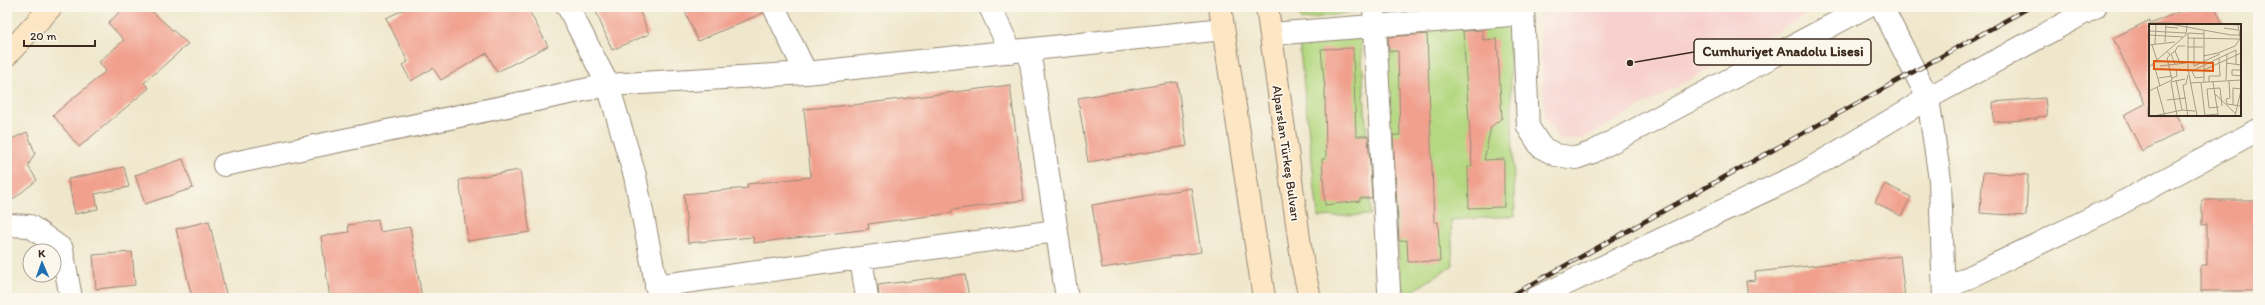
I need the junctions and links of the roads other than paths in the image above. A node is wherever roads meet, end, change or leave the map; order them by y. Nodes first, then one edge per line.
1 (51, 7) edge
2 (568, 7) edge
3 (774, 7) edge
4 (990, 7) edge
5 (1220, 7) edge
6 (1267, 7) edge
7 (1866, 7) edge
8 (1882, 7) edge
9 (2095, 7) edge
10 (1523, 11) edge
11 (1375, 16) edge
12 (1223, 29) junction
13 (1271, 34) junction
14 (1020, 51) junction
15 (7, 55) edge
16 (806, 73) junction
17 (608, 85) junction
18 (1928, 98) junction
19 (2258, 130) edge
20 (224, 165) dead end
21 (7, 225) edge
22 (1056, 231) junction
23 (861, 258) junction
24 (1389, 290) dead end
25 (658, 292) edge
26 (1944, 293) edge
27 (71, 298) edge
28 (867, 298) edge
29 (1067, 298) edge
30 (1264, 298) edge
31 (1310, 298) edge
32 (1536, 298) edge

1 - 15 main road
2 - 17 street
3 - 16 street
4 - 14 street
5 - 12 main road
6 - 13 main road, Alparslan Türkeş Bulvarı
7 - 10 street
8 - 18 street
9 - 18 street
10 - 11 street
11 - 13 street
11 - 24 street
12 - 14 street
12 - 30 main road
13 - 31 main road, Alparslan Türkeş Bulvarı
14 - 16 street
14 - 22 street
16 - 17 street
17 - 20 street
17 - 25 street
18 - 26 street
18 - 32 street
19 - 26 street
21 - 27 street
22 - 23 street
22 - 29 street
23 - 25 street
23 - 28 street

